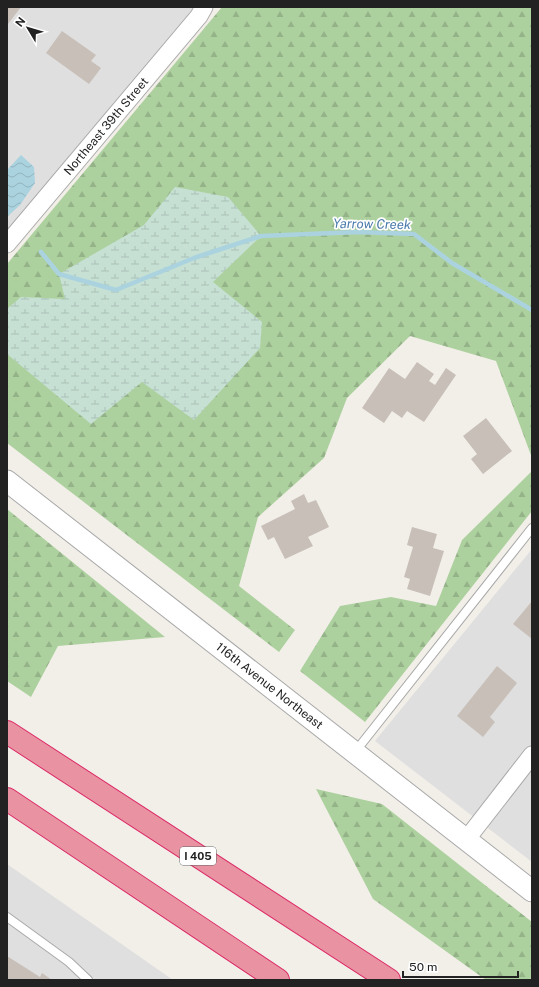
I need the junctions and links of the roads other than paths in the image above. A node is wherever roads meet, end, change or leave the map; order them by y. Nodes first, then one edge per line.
1 (204, 7) edge
2 (7, 244) edge
3 (7, 481) edge
4 (532, 528) edge
5 (7, 732) edge
6 (354, 752) junction
7 (532, 755) edge
8 (7, 799) edge
9 (466, 840) junction
10 (532, 891) edge
11 (7, 917) edge
12 (88, 980) edge
13 (278, 980) edge
14 (389, 980) edge

1 - 2 street, Northeast 39th Street
3 - 6 street, 116th Avenue Northeast
4 - 6 lane
5 - 14 highway, I 405
6 - 9 street, 116th Avenue Northeast
7 - 9 street
8 - 13 highway
9 - 10 street, 116th Avenue Northeast
11 - 12 lane

